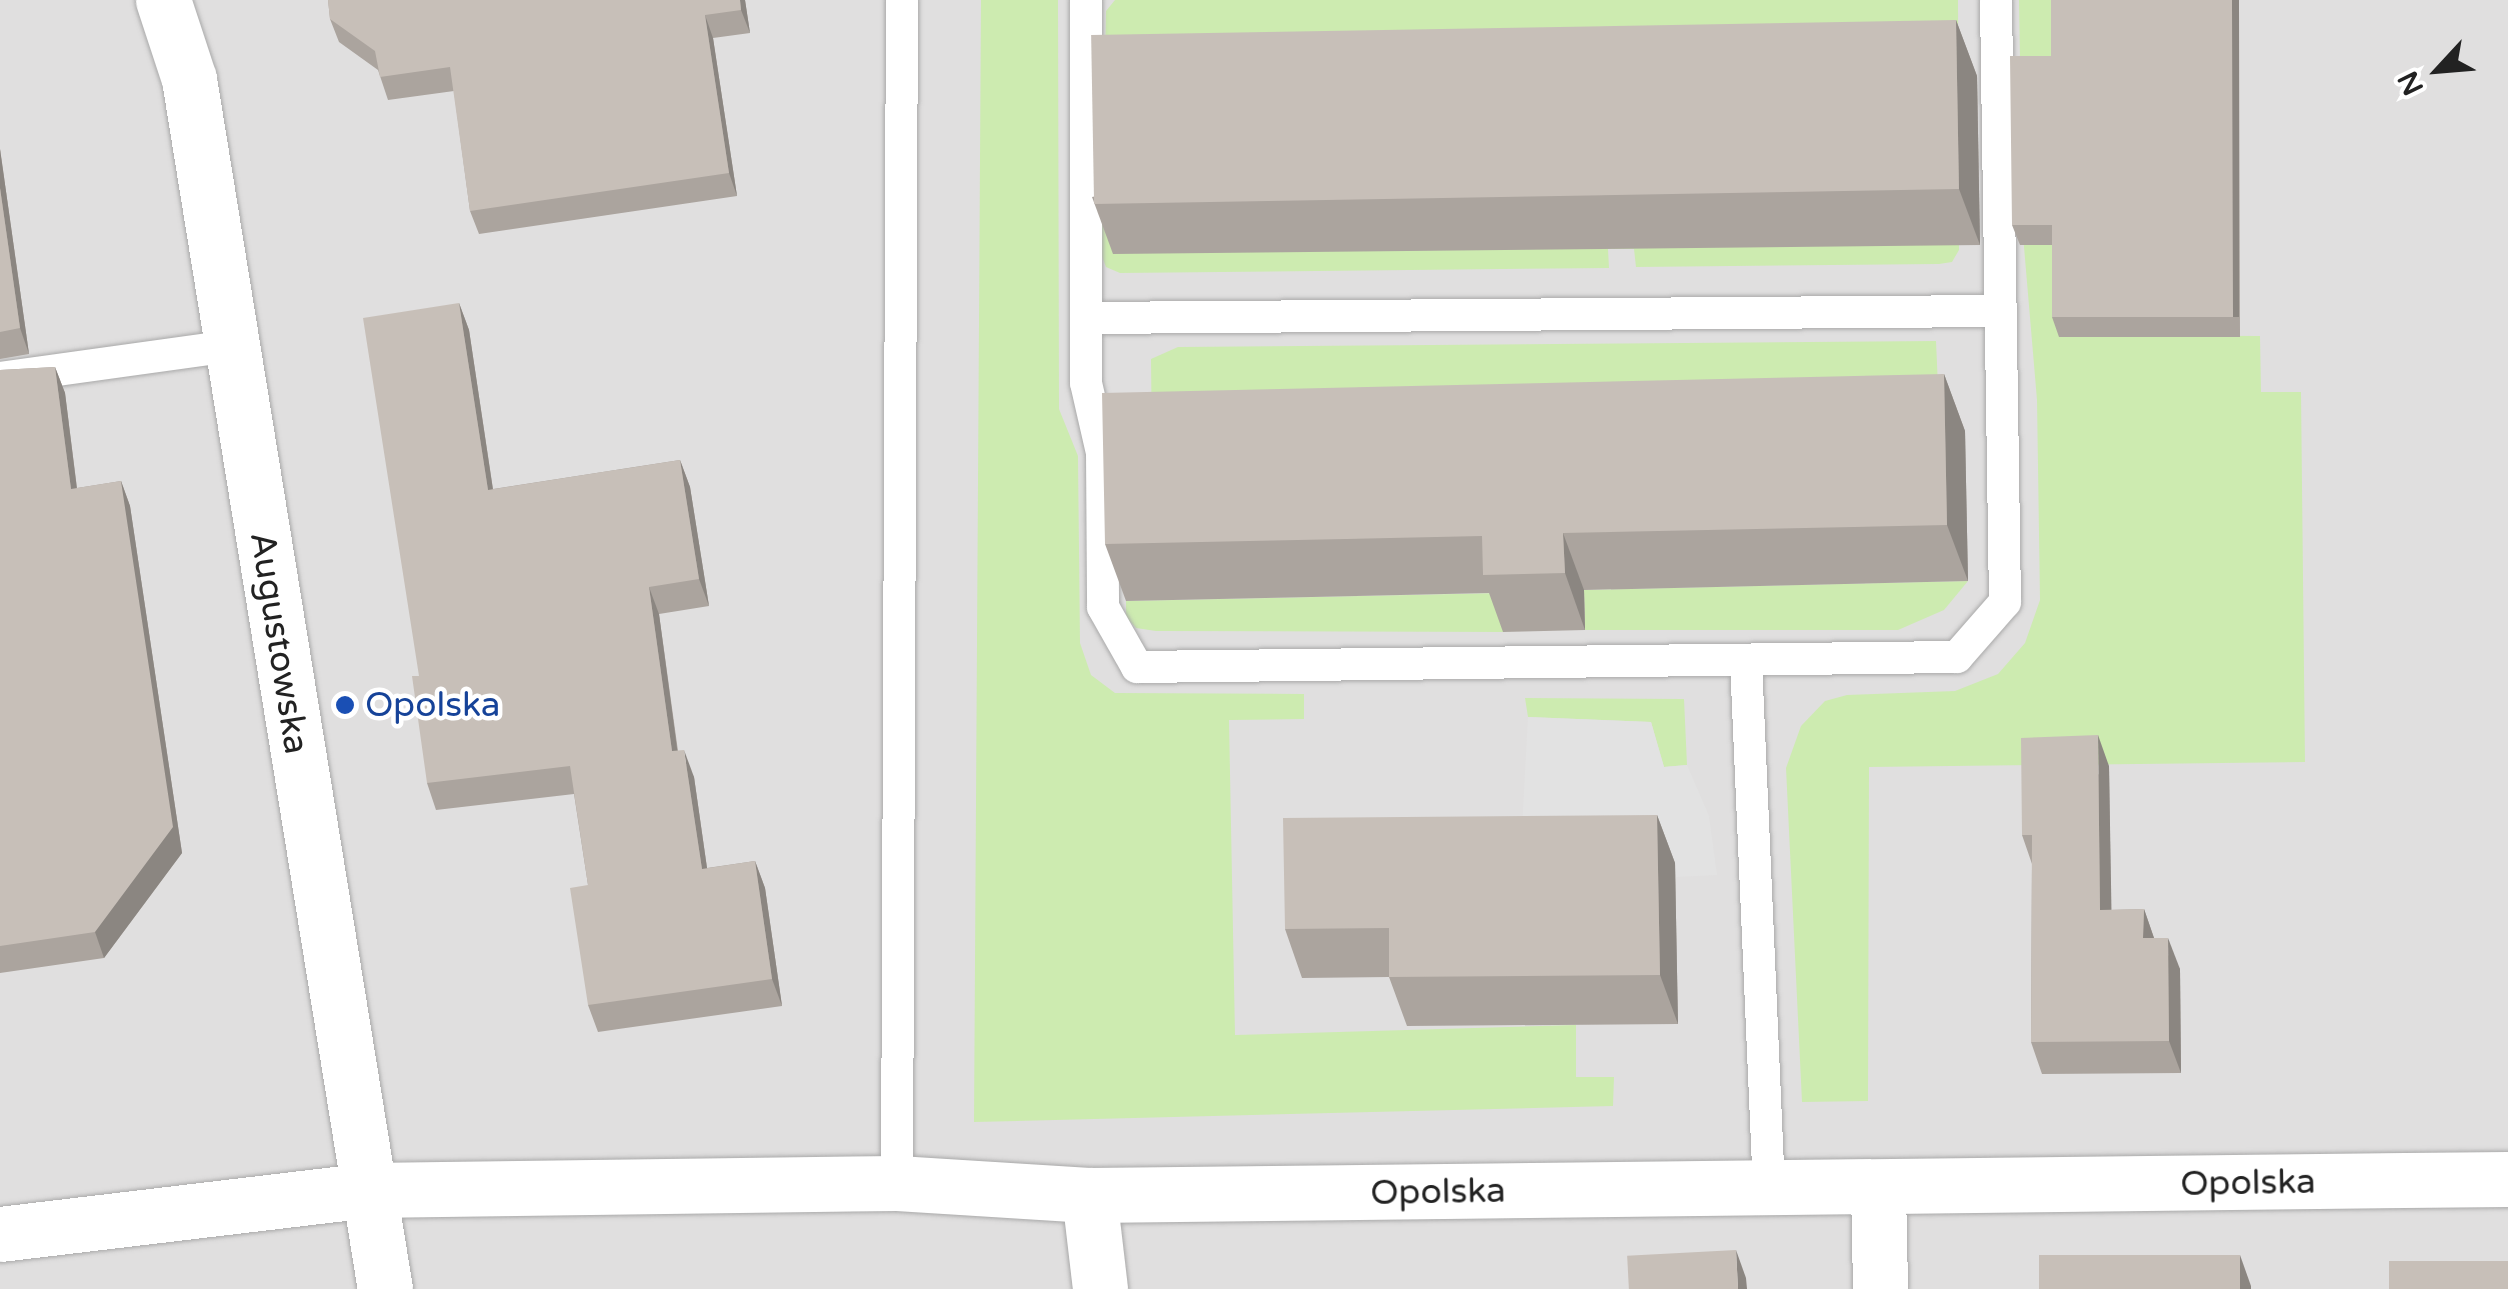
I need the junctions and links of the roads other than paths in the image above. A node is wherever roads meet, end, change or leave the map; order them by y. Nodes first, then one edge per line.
1 (163, 0) edge
2 (902, 0) edge
3 (1086, 0) edge
4 (1996, 0) edge
5 (2002, 311) junction
6 (1087, 318) junction
7 (230, 346) junction
8 (0, 378) edge
9 (1746, 661) junction
10 (2508, 1179) edge
11 (897, 1183) junction
12 (1769, 1189) junction
13 (368, 1190) junction
14 (1878, 1190) junction
15 (1089, 1195) junction
16 (0, 1234) edge
17 (386, 1289) edge
18 (1100, 1289) edge
19 (1880, 1289) edge

1 - 7 street, Augustowska
2 - 11 lane
3 - 6 lane
4 - 5 lane
5 - 6 lane
5 - 9 lane
6 - 9 lane
7 - 8 lane
7 - 13 street, Augustowska
9 - 12 lane
10 - 14 street, Opolska
11 - 13 street, Opolska
11 - 15 street, Opolska
12 - 14 street, Opolska
12 - 15 street, Opolska
13 - 16 street, Opolska
13 - 17 street, Augustowska
14 - 19 street
15 - 18 street

